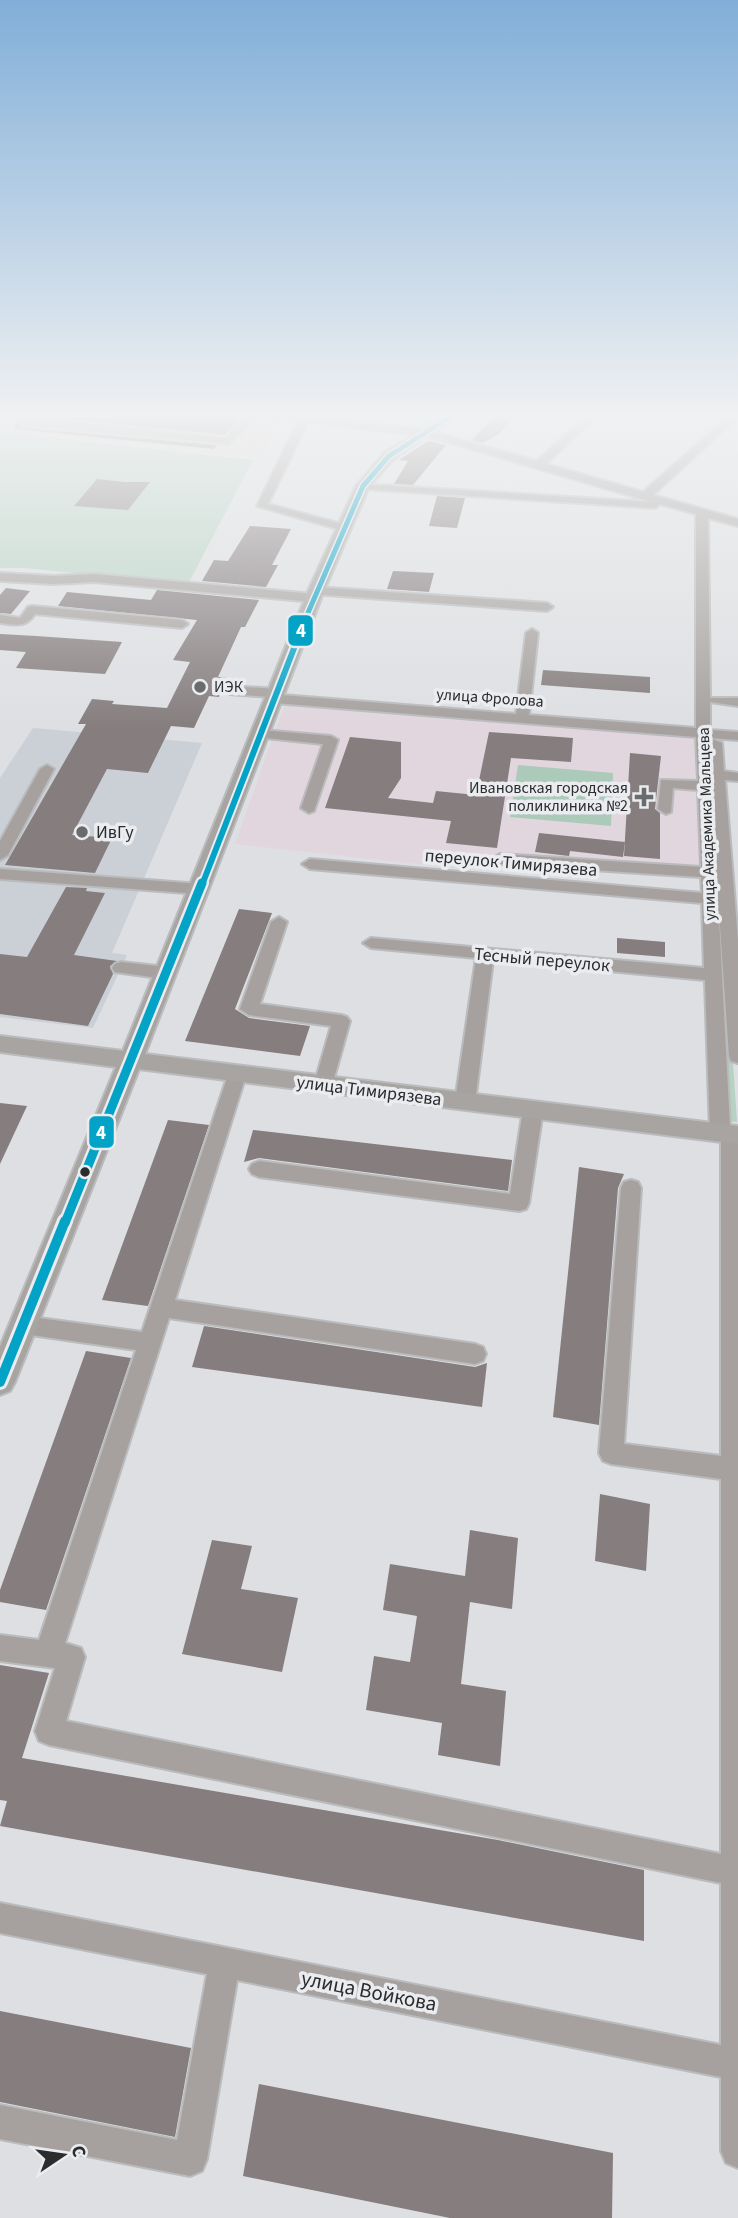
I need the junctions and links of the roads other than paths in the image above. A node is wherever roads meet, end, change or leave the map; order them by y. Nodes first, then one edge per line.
1 (317, 521) edge
2 (348, 521) edge
3 (707, 521) edge
4 (707, 521) edge
5 (345, 528) junction
6 (0, 577) edge
7 (315, 595) junction
8 (547, 607) dead end
9 (0, 620) edge
10 (182, 624) dead end
11 (532, 632) dead end
12 (229, 690) dead end
13 (276, 696) junction
14 (715, 700) junction
15 (738, 702) edge
16 (522, 718) junction
17 (709, 733) junction
18 (261, 734) junction
19 (738, 736) edge
20 (47, 769) dead end
21 (718, 775) junction
22 (738, 777) edge
23 (705, 786) junction
24 (309, 808) dead end
25 (720, 808) junction
26 (666, 809) dead end
27 (738, 809) edge
28 (0, 855) edge
29 (500, 859) dead end
30 (310, 864) dead end
31 (717, 873) junction
32 (0, 874) edge
33 (200, 889) junction
34 (710, 899) junction
35 (279, 922) dead end
36 (734, 933) edge
37 (371, 943) dead end
38 (485, 955) junction
39 (121, 968) dead end
40 (166, 973) junction
41 (713, 975) junction
42 (0, 1044) edge
43 (738, 1056) edge
44 (131, 1060) junction
45 (237, 1075) junction
46 (323, 1085) junction
47 (465, 1102) junction
48 (533, 1110) junction
49 (729, 1134) edge
50 (259, 1169) dead end
51 (631, 1188) dead end
52 (160, 1307) junction
53 (23, 1325) junction
54 (149, 1342) junction
55 (475, 1354) dead end
56 (0, 1382) edge
57 (733, 1469) junction
58 (0, 1648) edge
59 (48, 1654) junction
60 (736, 1738) edge
61 (734, 1871) junction
62 (0, 1918) edge
63 (225, 1963) junction
64 (737, 2064) edge
65 (0, 2122) edge
66 (738, 2151) edge

1 - 5 street
2 - 5 main road
3 - 14 street
4 - 17 street, улица Академика Мальцева
5 - 7 main road
6 - 7 street
7 - 8 street
7 - 13 main road
9 - 10 street
11 - 16 street
12 - 13 street, улица Фролова
13 - 16 street, улица Фролова
13 - 18 main road
14 - 15 street
14 - 17 street
16 - 17 street, улица Фролова
17 - 19 street, улица Фролова
17 - 21 street
17 - 23 street, улица Академика Мальцева
18 - 24 lane
18 - 33 main road
20 - 28 street
21 - 22 street
21 - 25 street
23 - 26 street
23 - 31 street, улица Академика Мальцева
25 - 27 street
25 - 31 street
29 - 31 street
30 - 34 lane, переулок Тимирязева
31 - 34 street, улица Академика Мальцева
31 - 36 street
32 - 33 street
33 - 40 main road
34 - 41 street, улица Академика Мальцева
35 - 46 street
36 - 43 street
37 - 38 street, Тесный переулок
38 - 41 street, Тесный переулок
38 - 47 street
39 - 40 street
40 - 44 main road
41 - 49 street, улица Академика Мальцева
42 - 44 main road, улица Тимирязева
44 - 45 main road, улица Тимирязева
44 - 53 main road
45 - 46 main road, улица Тимирязева
45 - 52 street
46 - 47 main road, улица Тимирязева
47 - 48 main road, улица Тимирязева
48 - 49 main road, улица Тимирязева
48 - 50 street
49 - 57 street, улица Академика Мальцева
51 - 57 street
52 - 54 street
52 - 55 street
53 - 54 street
53 - 56 main road
54 - 59 street
57 - 60 street, улица Академика Мальцева
58 - 59 street
59 - 61 street
60 - 61 street, улица Академика Мальцева
61 - 64 street, улица Академика Мальцева
62 - 63 street, улица Войкова
63 - 64 street, улица Войкова
63 - 65 lane
64 - 66 street, улица Академика Мальцева

